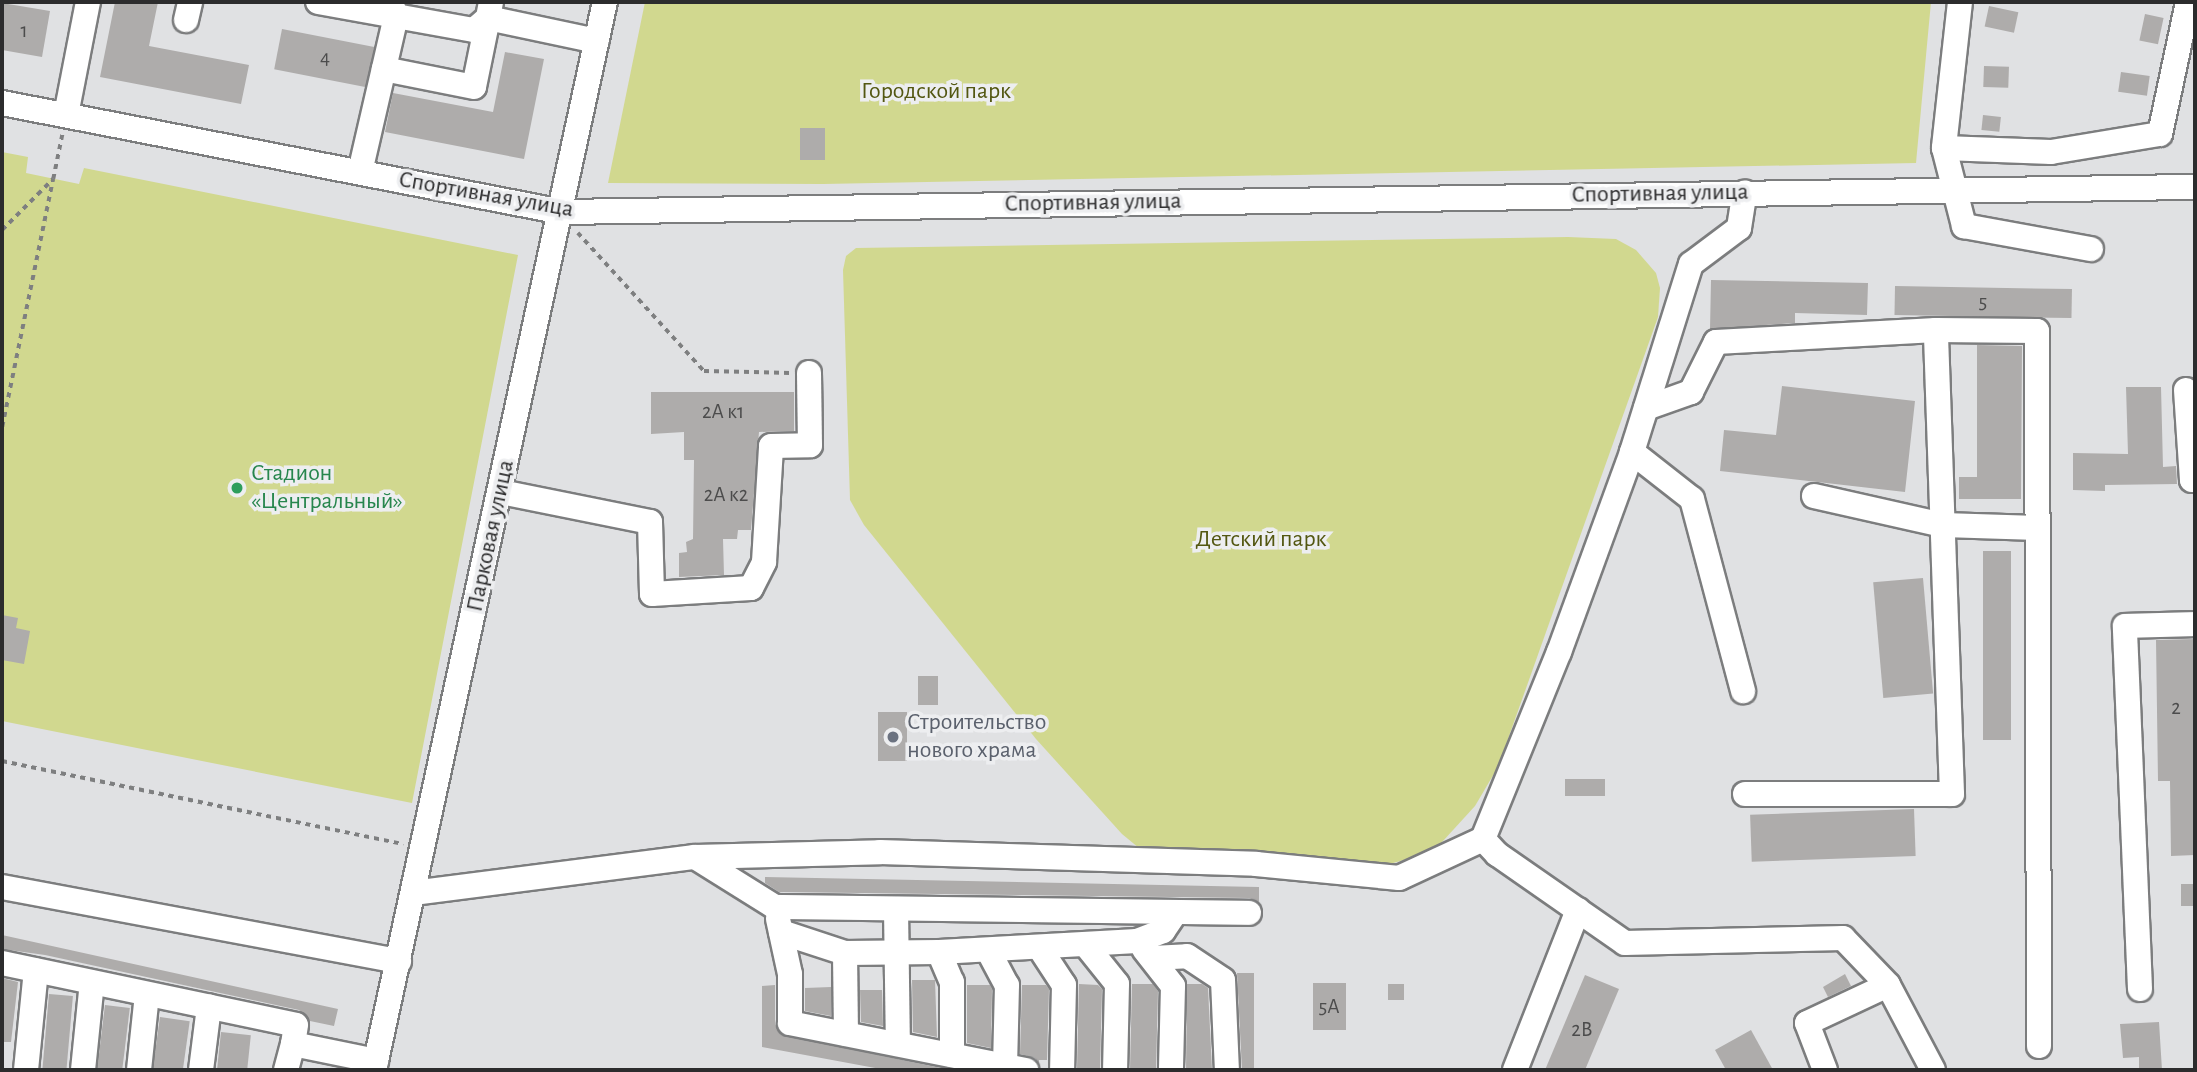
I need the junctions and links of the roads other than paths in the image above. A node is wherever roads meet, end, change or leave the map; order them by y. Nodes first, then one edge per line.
1 (88, 2) edge
2 (318, 2) edge
3 (606, 2) edge
4 (1960, 2) edge
5 (2188, 2) edge
6 (393, 9) edge
7 (490, 10) edge
8 (597, 41) junction
9 (384, 69) junction
10 (2, 103) edge
11 (66, 115) junction
12 (1944, 148) junction
13 (360, 172) junction
14 (2195, 187) edge
15 (1955, 191) junction
16 (1745, 192) junction
17 (562, 212) junction
18 (2091, 249) dead end
19 (1936, 331) junction
20 (809, 373) road end
21 (2186, 390) dead end
22 (1646, 408) junction
23 (1632, 452) junction
24 (2195, 480) edge
25 (501, 492) junction
26 (1814, 496) dead end
27 (1943, 525) junction
28 (2038, 528) junction
29 (2195, 624) edge
30 (1743, 691) dead end
31 (1745, 794) dead end
32 (1483, 839) junction
33 (695, 857) junction
34 (2, 887) edge
35 (413, 893) junction
36 (775, 907) junction
37 (896, 909) junction
38 (1578, 910) junction
39 (1176, 912) junction
40 (1249, 913) dead end
41 (781, 932) junction
42 (1085, 944) junction
43 (1039, 947) junction
44 (1144, 949) junction
45 (988, 950) junction
46 (939, 952) junction
47 (845, 953) junction
48 (897, 954) junction
49 (398, 961) junction
50 (2, 963) edge
51 (36, 970) junction
52 (92, 982) junction
53 (1888, 985) junction
54 (2140, 989) dead end
55 (147, 994) junction
56 (209, 1007) junction
57 (846, 1034) junction
58 (293, 1044) junction
59 (898, 1044) junction
60 (2039, 1046) dead end
61 (951, 1055) junction
62 (375, 1066) edge
63 (1016, 1068) edge
64 (26, 1070) edge
65 (83, 1070) edge
66 (139, 1070) edge
67 (201, 1070) edge
68 (286, 1070) edge
69 (1062, 1070) edge
70 (1115, 1070) edge
71 (1171, 1070) edge
72 (1227, 1070) edge
73 (1514, 1070) edge
74 (1825, 1070) edge
75 (1933, 1070) edge

1 - 11 street
2 - 6 street
3 - 8 street, Парковая улица
4 - 12 street
5 - 12 street
6 - 7 street
6 - 9 street
7 - 8 street
7 - 9 street
8 - 17 street, Парковая улица
9 - 13 street
10 - 11 street, Спортивная улица
11 - 13 street, Спортивная улица
12 - 15 street
13 - 17 street, Спортивная улица
14 - 15 street, Спортивная улица
15 - 16 street, Спортивная улица
15 - 18 street
16 - 17 street, Спортивная улица
16 - 22 street
17 - 25 street, Парковая улица
19 - 22 street
19 - 27 street
19 - 28 street
20 - 25 street
21 - 24 street
22 - 23 street
23 - 30 street
23 - 32 street
25 - 35 street, Парковая улица
26 - 27 street
27 - 28 street
27 - 31 street
28 - 60 street
29 - 54 street
32 - 33 street
32 - 38 street
33 - 35 street
33 - 36 street
34 - 49 street
35 - 49 street, Парковая улица
36 - 37 street
36 - 41 street
37 - 39 street
37 - 48 street
38 - 53 street
38 - 73 street
39 - 40 street
39 - 44 street
41 - 47 street
41 - 57 street
42 - 43 street
42 - 44 street
42 - 70 street
43 - 45 street
43 - 69 street
44 - 71 street
44 - 72 street
45 - 46 street
45 - 63 street
46 - 48 street
46 - 61 street
47 - 48 street
47 - 57 street
48 - 59 street
49 - 62 street, Парковая улица
50 - 51 street
51 - 52 street
51 - 64 street
52 - 55 street
52 - 65 street
53 - 74 street
53 - 75 street
55 - 56 street
55 - 66 street
56 - 58 street
56 - 67 street
57 - 59 street
58 - 62 street
58 - 68 street
59 - 61 street
61 - 63 street

